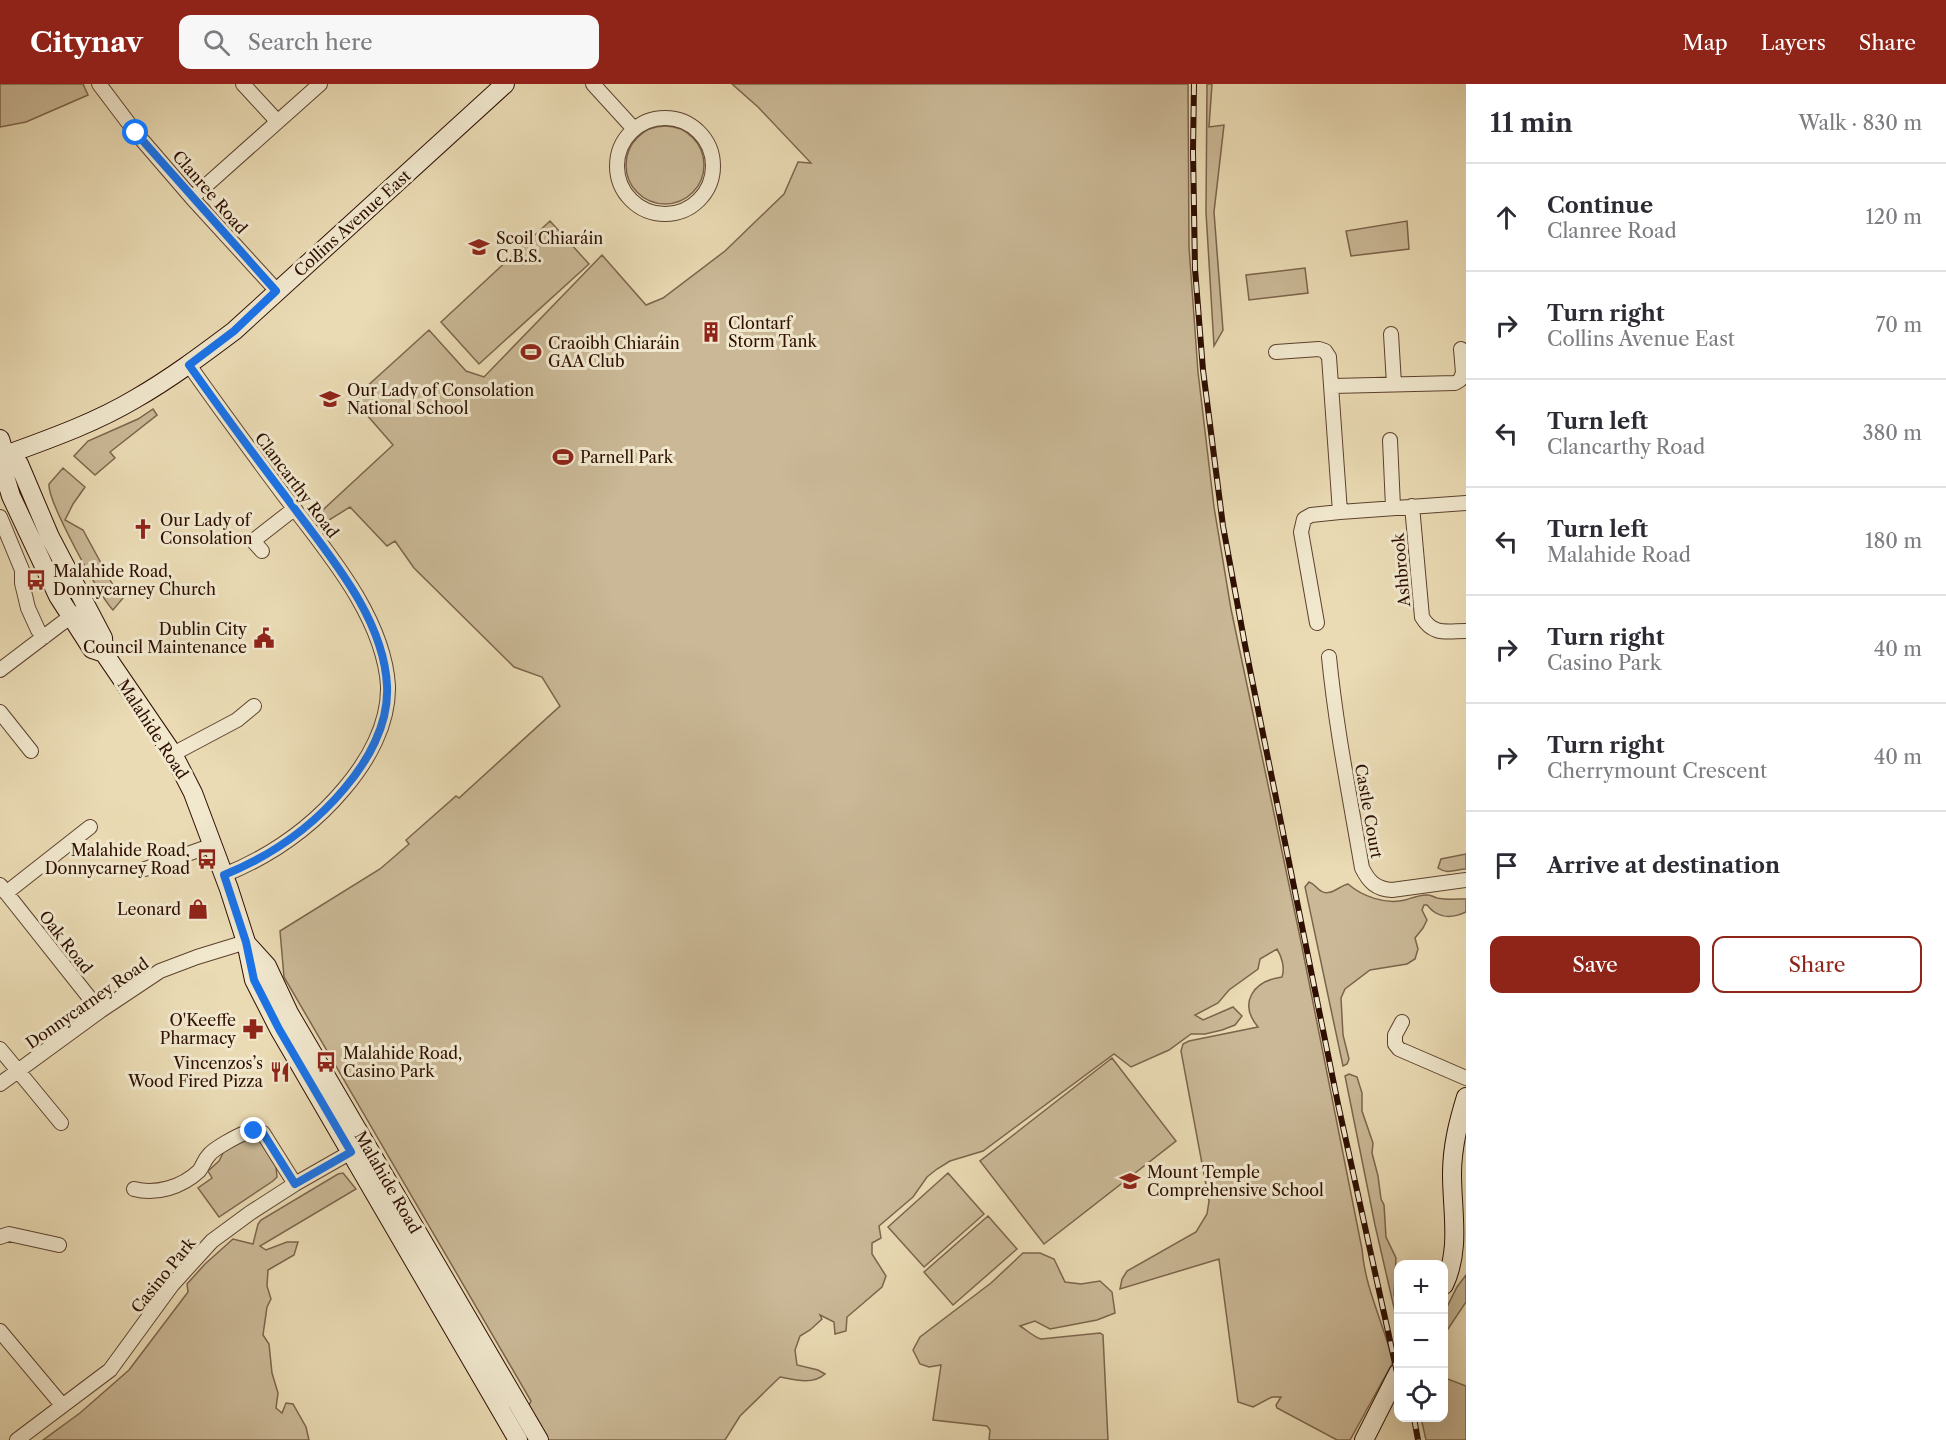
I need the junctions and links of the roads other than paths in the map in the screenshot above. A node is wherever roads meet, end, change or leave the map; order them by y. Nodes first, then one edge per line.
1 (99, 84) edge
2 (243, 84) edge
3 (320, 84) edge
4 (505, 84) edge
5 (593, 84) edge
6 (277, 122) junction
7 (634, 129) junction
8 (192, 198) junction
9 (276, 291) junction
10 (1391, 334) dead end
11 (1461, 349) dead end
12 (1276, 352) dead end
13 (189, 365) junction
14 (1394, 384) junction
15 (1333, 386) junction
16 (43, 440) junction
17 (1390, 440) dead end
18 (2, 450) edge
19 (25, 478) junction
20 (1466, 503) edge
21 (1412, 506) junction
22 (1394, 507) junction
23 (294, 509) junction
24 (1340, 512) junction
25 (0, 517) edge
26 (262, 551) dead end
27 (87, 608) junction
28 (71, 618) junction
29 (1317, 623) dead end
30 (1466, 631) edge
31 (44, 637) junction
32 (104, 653) junction
33 (1329, 657) dead end
34 (0, 670) edge
35 (254, 706) dead end
36 (0, 712) edge
37 (31, 751) dead end
38 (173, 754) junction
39 (90, 827) dead end
40 (213, 845) junction
41 (145, 870) dead end
42 (224, 875) junction
43 (1466, 880) edge
44 (3, 889) edge
45 (246, 942) junction
46 (99, 1011) junction
47 (1402, 1022) dead end
48 (0, 1049) edge
49 (18, 1071) junction
50 (1466, 1078) edge
51 (0, 1084) edge
52 (1466, 1097) edge
53 (61, 1123) dead end
54 (358, 1148) junction
55 (295, 1184) junction
56 (134, 1189) dead end
57 (0, 1237) edge
58 (1460, 1239) edge
59 (59, 1245) dead end
60 (1448, 1272) edge
61 (0, 1331) edge
62 (1394, 1381) edge
63 (504, 1398) junction
64 (62, 1406) junction
65 (17, 1440) edge
66 (518, 1440) edge
67 (539, 1440) edge
68 (1364, 1440) edge

1 - 8 street, Clanree Road
2 - 6 street
3 - 6 street
4 - 9 main road, Collins Avenue East
5 - 7 street
6 - 8 street
7 - 7 street
8 - 9 street, Clanree Road
9 - 13 main road, Collins Avenue East
10 - 14 street
11 - 14 street
12 - 15 street
13 - 16 main road, Collins Avenue East
13 - 23 street, Clancarthy Road
14 - 15 street
15 - 24 street
16 - 18 main road, Collins Avenue East
16 - 19 main road
17 - 22 street
18 - 19 main road, Malahide Road
18 - 28 main road, Malahide Road
19 - 27 main road, Malahide Road
20 - 21 street
21 - 22 street
21 - 30 street, Ashbrook
22 - 24 street
23 - 26 street
23 - 42 street, Clancarthy Road
24 - 29 street
25 - 31 street
27 - 28 street
27 - 32 main road, Malahide Road
28 - 31 street
28 - 32 main road, Malahide Road
31 - 34 street
32 - 38 main road, Malahide Road
33 - 43 street, Castle Court
35 - 38 street
36 - 37 street
38 - 40 main road, Malahide Road
39 - 44 street, Oak Road
40 - 41 street
40 - 42 main road, Malahide Road
42 - 45 main road, Malahide Road
44 - 46 street, Oak Road
45 - 46 street, Donnycarney Road
45 - 54 main road, Malahide Road
46 - 49 street, Donnycarney Road
47 - 50 street
48 - 49 street
49 - 51 street, Donnycarney Road
49 - 53 street, Donnycarney Road
52 - 58 main road
54 - 55 street, Casino Park
54 - 63 main road, Malahide Road
55 - 56 street
55 - 64 street, Casino Park
57 - 59 street
58 - 60 main road
61 - 64 street
62 - 68 main road
63 - 66 main road, Malahide Road
63 - 67 main road, Malahide Road
64 - 65 street, Casino Park

